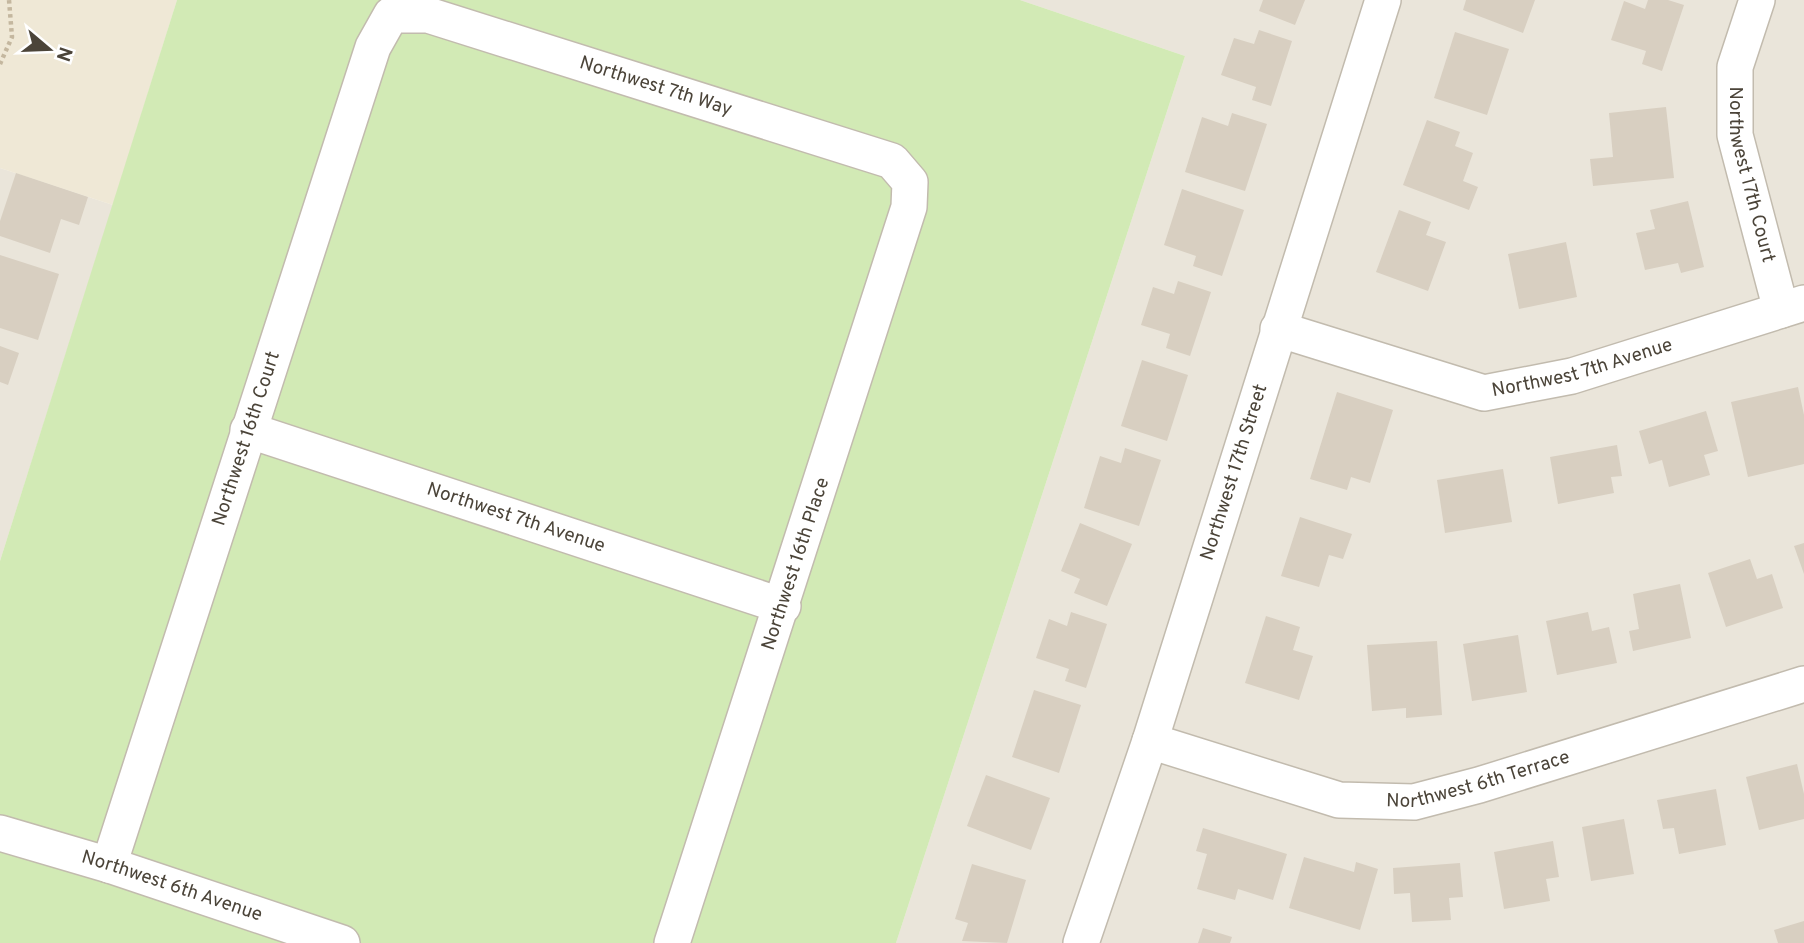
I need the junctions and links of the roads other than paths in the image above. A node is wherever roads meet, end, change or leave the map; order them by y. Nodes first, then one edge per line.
1 (1383, 0) edge
2 (1757, 0) edge
3 (391, 15) joint
4 (911, 182) joint
5 (1793, 307) edge
6 (1278, 329) junction
7 (248, 430) junction
8 (783, 606) junction
9 (1804, 684) edge
10 (1150, 741) junction
11 (0, 833) edge
12 (109, 865) junction
13 (256, 930) edge
14 (342, 943) edge
15 (672, 943) edge
16 (1081, 943) edge

1 - 6 street, Northwest 17th Street
2 - 5 street, Northwest 17th Court
3 - 4 street, Northwest 7th Way
3 - 7 street, Northwest 16th Court
4 - 8 street, Northwest 16th Place
5 - 6 street, Northwest 7th Avenue
6 - 10 street, Northwest 17th Street
7 - 8 street, Northwest 7th Avenue
7 - 12 street, Northwest 16th Court
8 - 15 street, Northwest 16th Place
9 - 10 street, Northwest 6th Terrace
10 - 16 street, Northwest 17th Street
11 - 12 street, Northwest 6th Avenue
12 - 13 street, Northwest 6th Avenue
13 - 14 street, Northwest 6th Avenue

